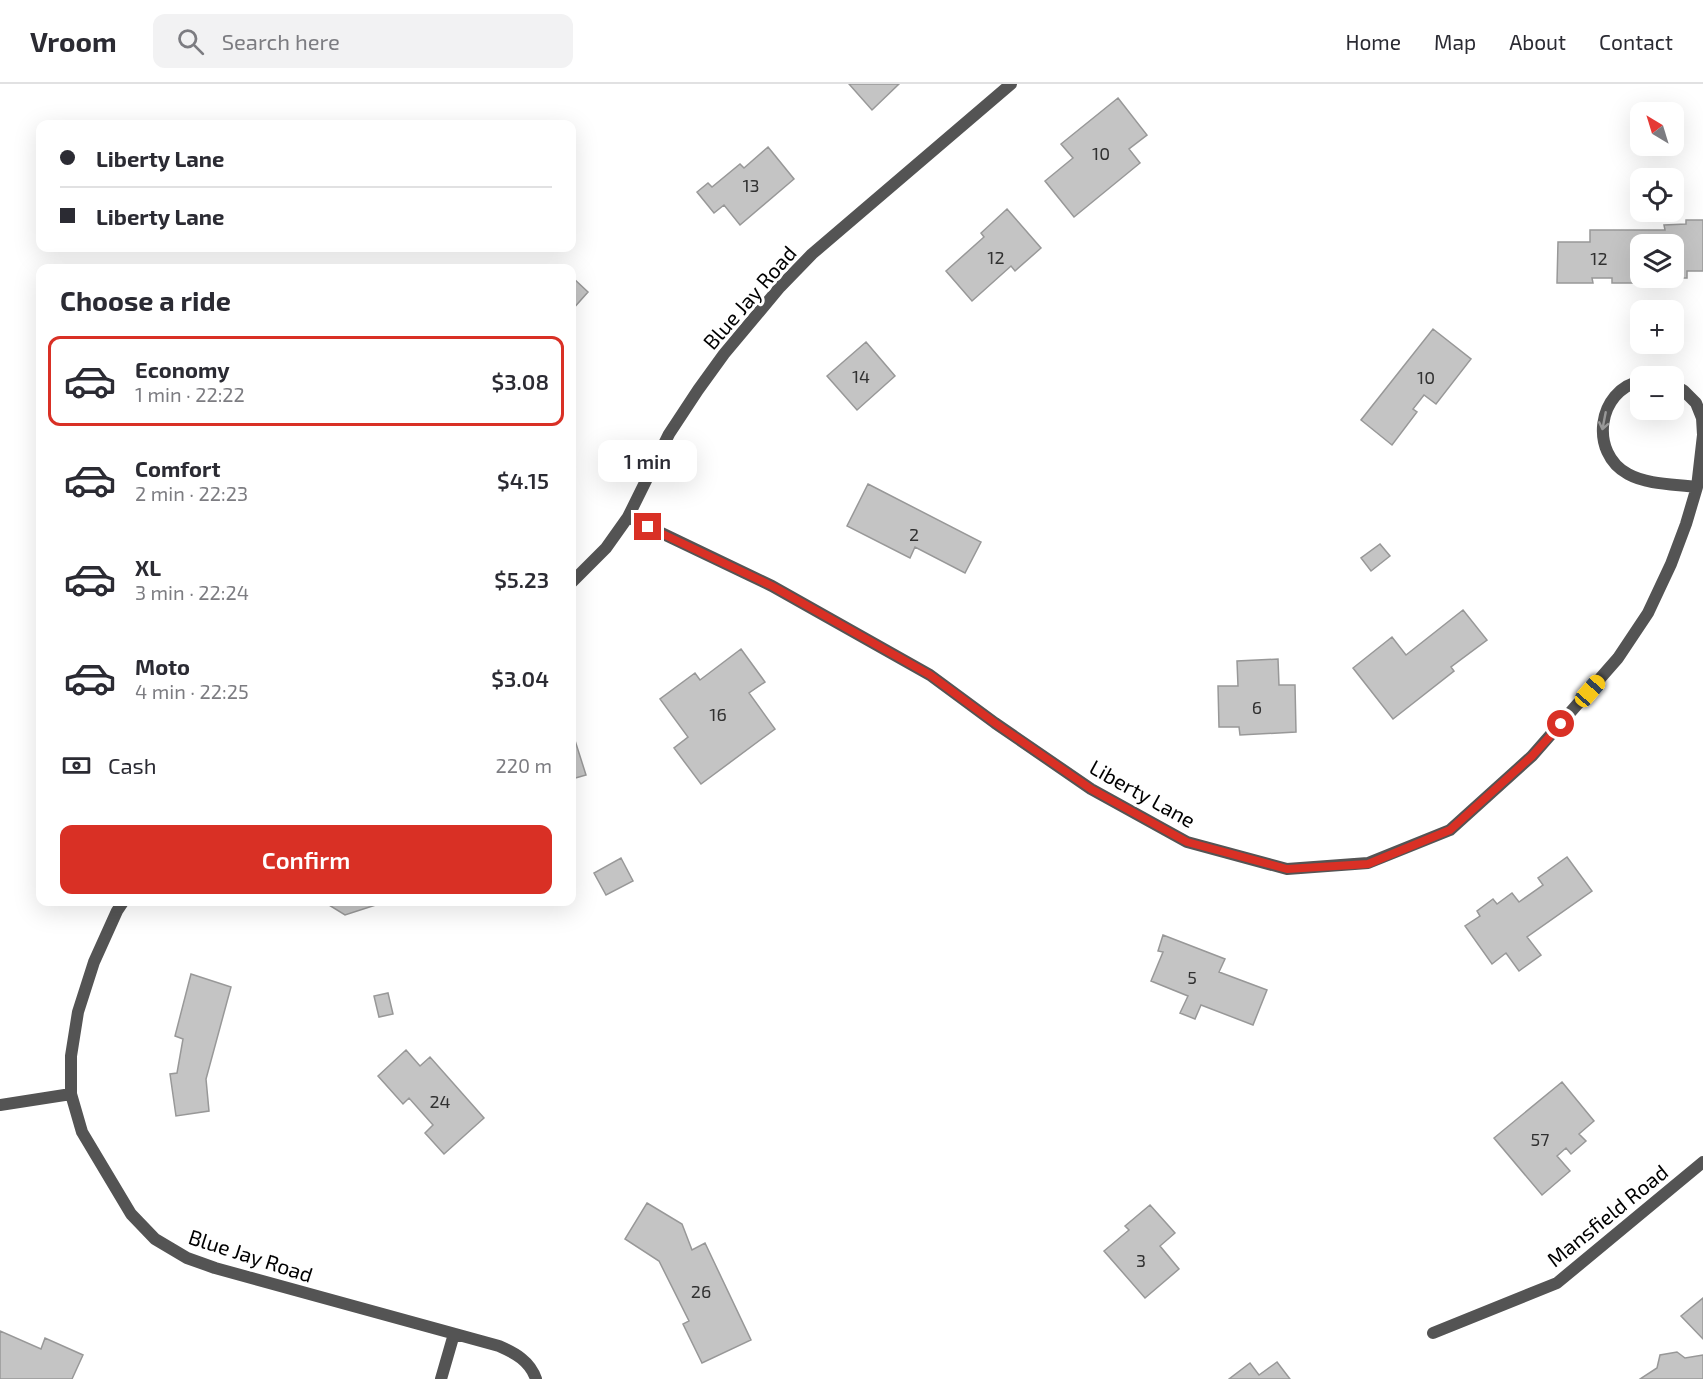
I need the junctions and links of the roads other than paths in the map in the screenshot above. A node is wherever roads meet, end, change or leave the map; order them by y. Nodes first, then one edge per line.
1 (1011, 84) edge
2 (1630, 386) edge
3 (1684, 391) edge
4 (1696, 487) junction
5 (628, 517) junction
6 (576, 578) edge
7 (120, 906) edge
8 (71, 1094) junction
9 (0, 1105) edge
10 (1703, 1162) edge
11 (1433, 1333) dead end
12 (454, 1334) junction
13 (441, 1379) edge
14 (536, 1379) edge

1 - 5 street, Blue Jay Road
2 -> 4 street
3 - 4 street, Liberty Lane
4 - 5 street, Liberty Lane
5 - 6 street, Blue Jay Road
7 - 8 street, Blue Jay Road
8 - 9 street
8 - 12 street, Blue Jay Road
10 - 11 street, Mansfield Road
12 - 13 street
12 - 14 street, Blue Jay Road

